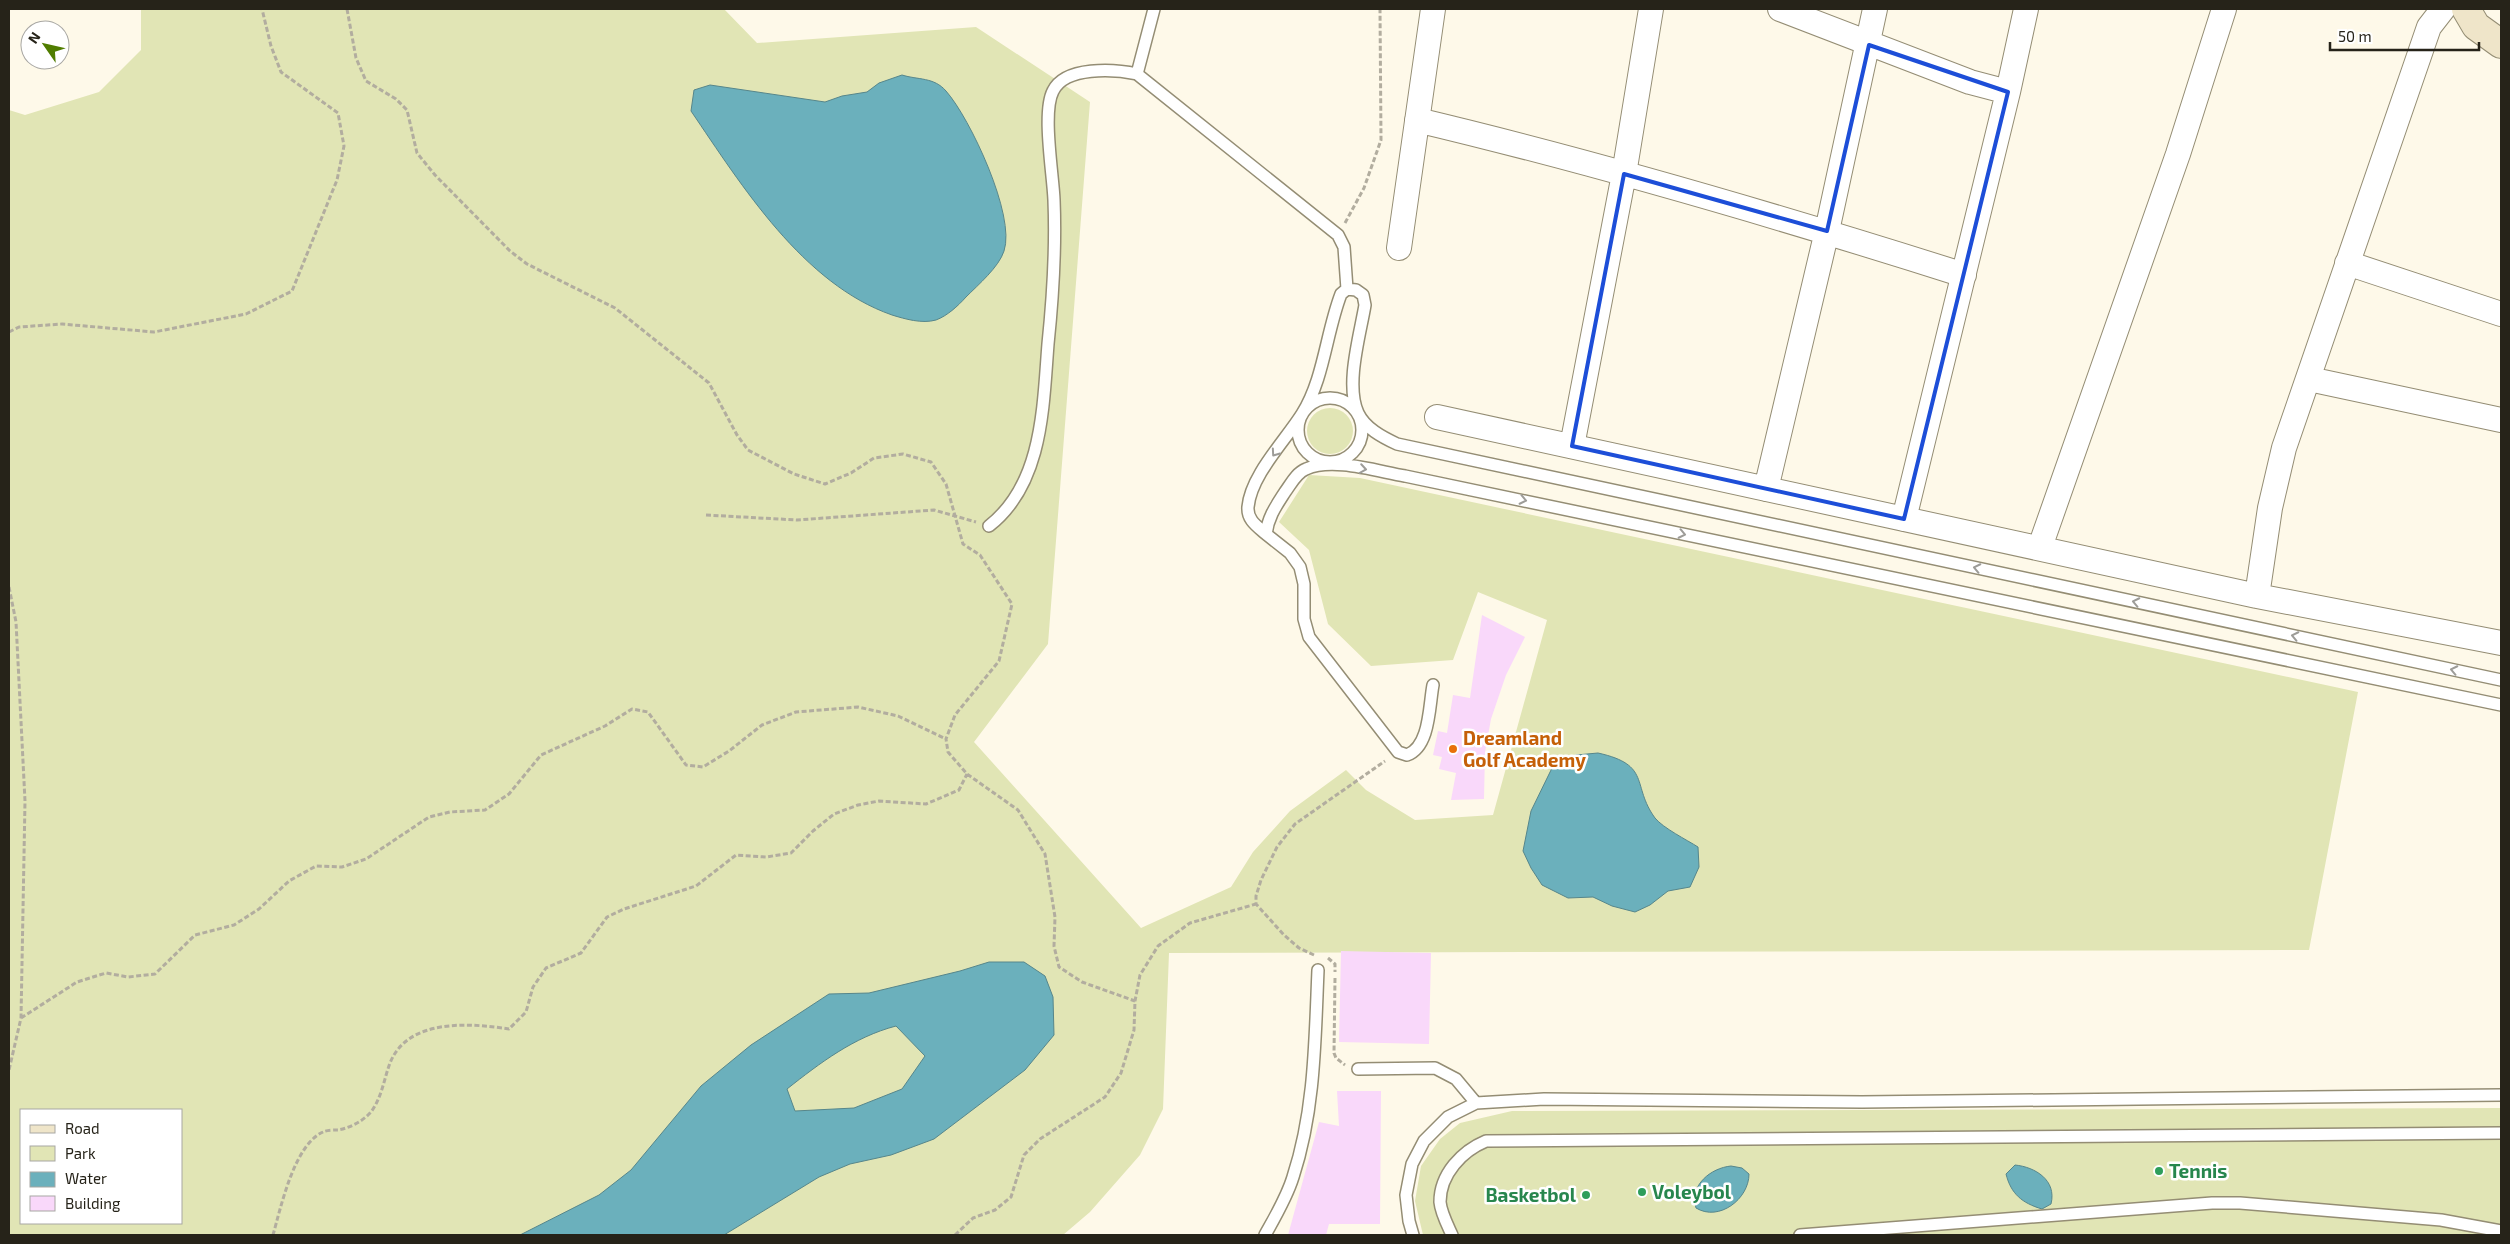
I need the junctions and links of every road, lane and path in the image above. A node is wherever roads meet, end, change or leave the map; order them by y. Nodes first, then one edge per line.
1 (262, 9) edge
2 (347, 9) edge
3 (1154, 9) edge
4 (1380, 9) edge
5 (1433, 9) edge
6 (1651, 9) edge
7 (1780, 9) edge
8 (1875, 9) edge
9 (2026, 9) edge
10 (2224, 9) edge
11 (2443, 9) edge
12 (2466, 9) edge
13 (2501, 44) edge
14 (1869, 45) junction
15 (1137, 74) junction
16 (2008, 92) junction
17 (1417, 120) junction
18 (1624, 174) junction
19 (1827, 231) junction
20 (1338, 235) junction
21 (1399, 248) dead end
22 (2347, 263) junction
23 (1964, 275) junction
24 (1347, 289) junction
25 (2501, 314) edge
26 (9, 332) edge
27 (2309, 379) junction
28 (1303, 413) junction
29 (1358, 414) junction
30 (1437, 417) dead end
31 (2501, 420) edge
32 (1572, 446) junction
33 (1326, 463) junction
34 (1766, 489) junction
35 (706, 514) dead end
36 (955, 516) junction
37 (1904, 519) junction
38 (990, 526) joint
39 (1266, 534) junction
40 (2040, 547) junction
41 (9, 587) edge
42 (2257, 596) junction
43 (2501, 643) edge
44 (2501, 680) edge
45 (1433, 685) dead end
46 (2501, 705) edge
47 (946, 739) junction
48 (1398, 752) junction
49 (967, 774) junction
50 (1256, 904) junction
51 (1318, 970) dead end
52 (1135, 1001) junction
53 (21, 1018) junction
54 (1358, 1069) joint
55 (9, 1070) edge
56 (2501, 1095) edge
57 (1476, 1103) junction
58 (2501, 1133) edge
59 (2501, 1231) edge
60 (273, 1235) edge
61 (956, 1235) edge
62 (1265, 1235) edge
63 (1414, 1235) edge
64 (1452, 1235) edge
65 (1800, 1235) edge

1 - 26 path
2 - 36 path
3 - 15 lane
4 - 20 path
5 - 17 street
6 - 18 street
7 - 14 street
8 - 14 street
9 - 16 street
10 - 40 street
11 - 22 street
12 - 13 main road
14 - 16 street
14 - 19 street
15 - 20 lane
15 - 38 lane
16 - 23 street
17 - 18 street
17 - 21 street
18 - 19 street
18 - 32 street
19 - 23 street
19 - 34 street
20 - 24 lane
22 - 25 street
22 - 27 street
23 - 37 street
24 - 28 lane
24 - 29 lane
27 - 31 street
27 - 42 street
28 - 29 lane
28 - 33 lane
28 -> 39 lane
29 - 33 lane
44 -> 29 lane
30 - 32 street
32 - 34 street
33 - 39 lane
33 -> 46 lane
34 - 37 street
35 - 36 path
36 - 38 path
36 - 47 path
37 - 40 street
39 - 48 lane
40 - 42 street
41 - 53 path
42 - 43 street
45 - 48 lane
47 - 49 path
47 - 53 path
48 - 50 path
49 - 52 path
49 - 60 path
50 - 52 path
50 - 54 path
51 - 62 lane
52 - 61 path
53 - 55 path
54 - 57 lane
56 - 57 lane
57 - 63 lane
58 - 64 lane
59 - 65 lane

